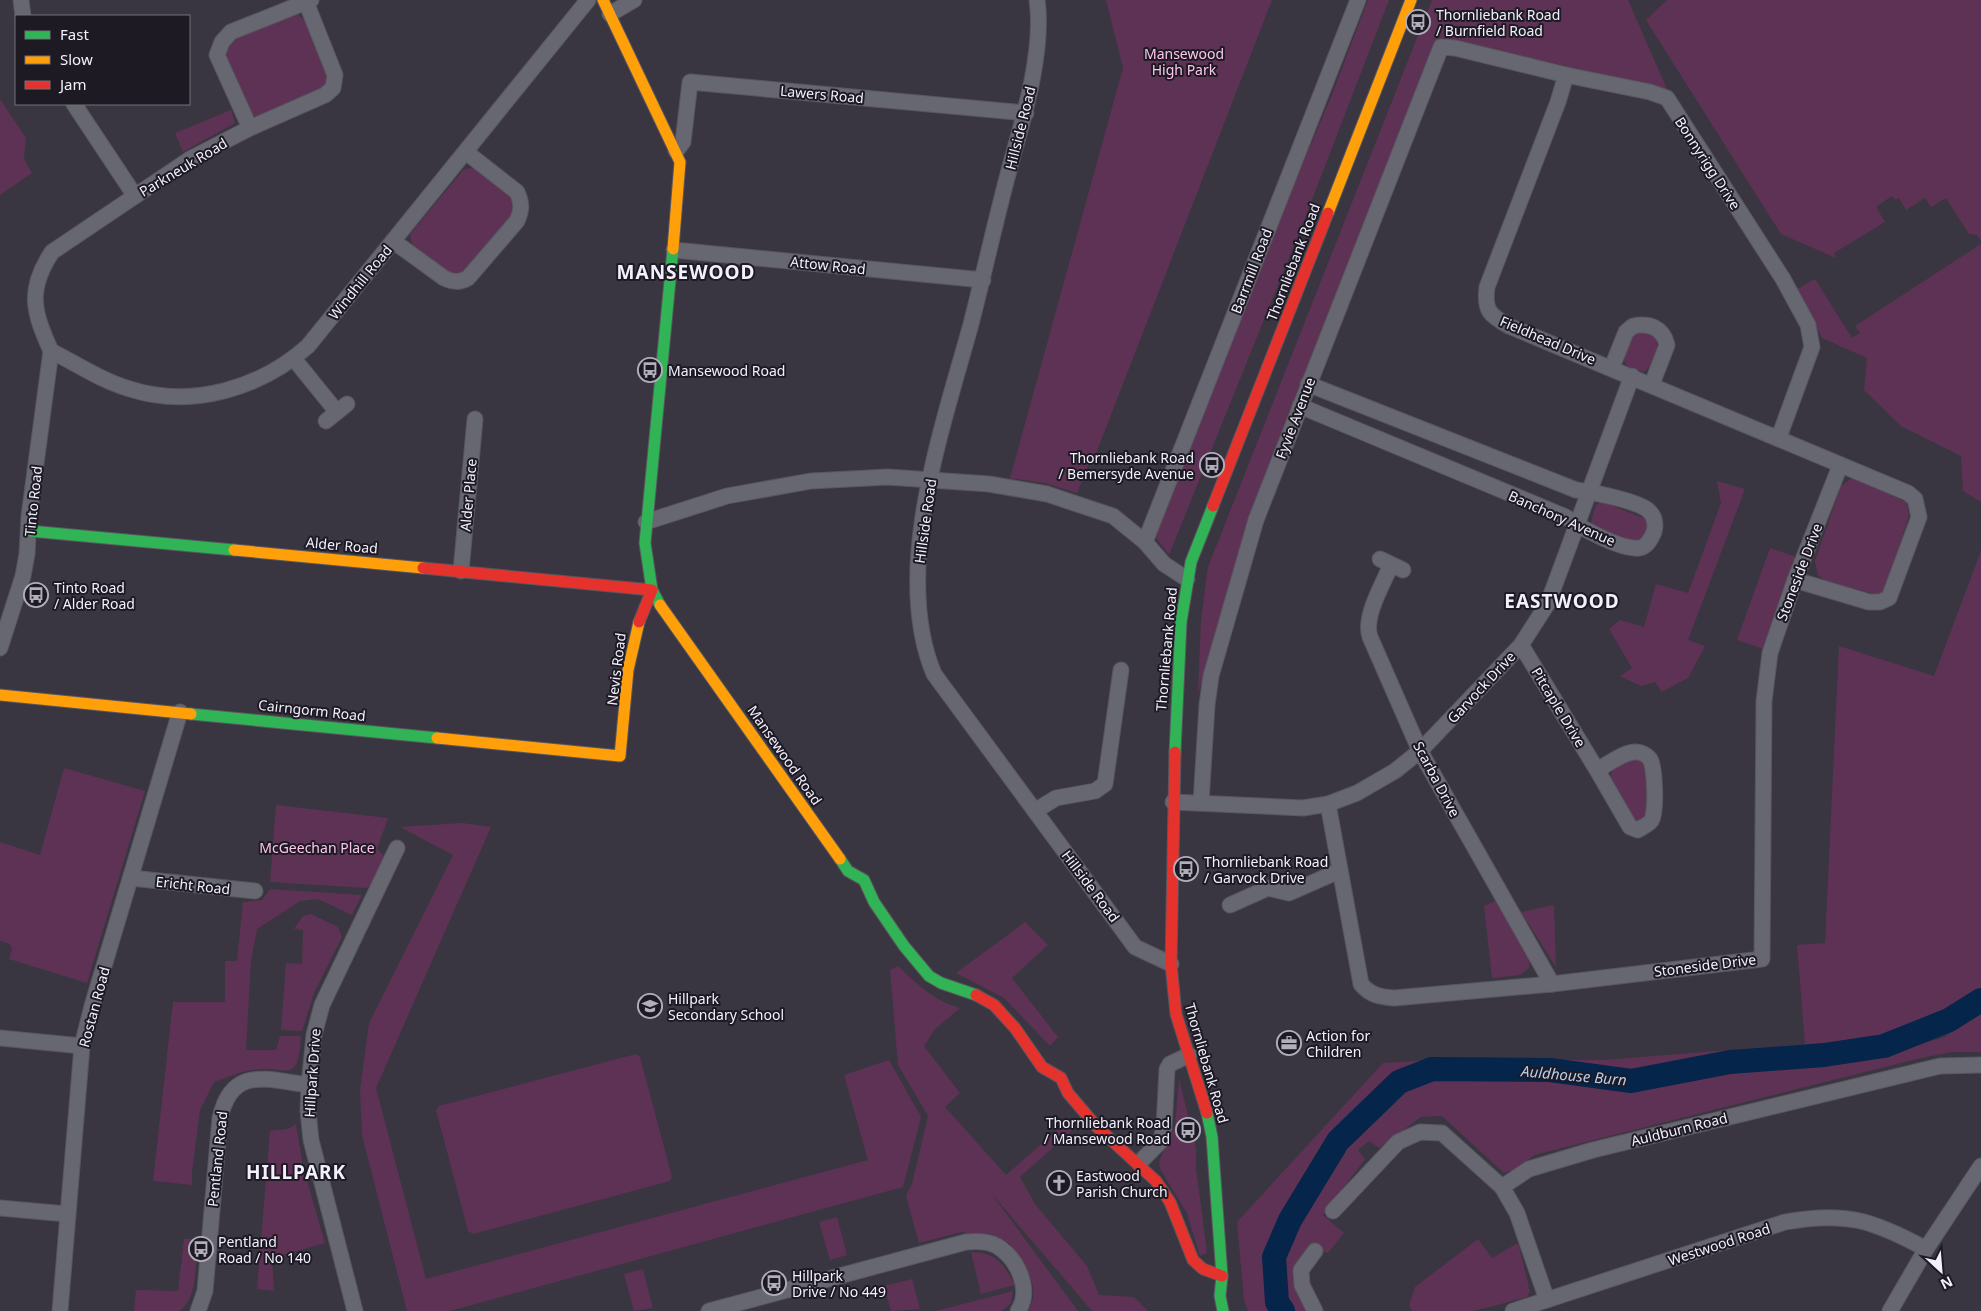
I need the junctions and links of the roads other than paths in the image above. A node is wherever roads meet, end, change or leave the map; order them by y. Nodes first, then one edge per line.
1 (22, 0) edge
2 (588, 0) edge
3 (634, 0) edge
4 (1037, 0) edge
5 (1358, 0) edge
6 (1411, 0) edge
7 (308, 1) edge
8 (607, 7) edge
9 (23, 15) edge
10 (1441, 47) joint
11 (1566, 75) junction
12 (75, 105) edge
13 (1026, 113) junction
14 (250, 128) junction
15 (676, 151) junction
16 (466, 152) junction
17 (135, 196) junction
18 (393, 241) junction
19 (674, 250) junction
20 (982, 280) junction
21 (51, 351) junction
22 (294, 359) junction
23 (1612, 367) junction
24 (1632, 376) junction
25 (1308, 384) junction
26 (1652, 384) junction
27 (1300, 406) junction
28 (337, 412) dead end
29 (475, 419) dead end
30 (1779, 437) junction
31 (1840, 466) junction
32 (930, 478) junction
33 (1590, 492) junction
34 (646, 522) junction
35 (1578, 526) junction
36 (30, 531) junction
37 (1145, 542) junction
38 (1391, 565) dead end
39 (461, 571) junction
40 (1188, 579) junction
41 (1795, 580) junction
42 (652, 590) junction
43 (1521, 645) junction
44 (0, 648) edge
45 (1120, 671) dead end
46 (0, 695) edge
47 (180, 712) junction
48 (1420, 751) junction
49 (620, 756) joint
50 (1597, 770) junction
51 (1173, 802) junction
52 (1201, 803) junction
53 (1328, 804) junction
54 (1035, 811) junction
55 (397, 848) dead end
56 (1339, 871) junction
57 (131, 878) junction
58 (254, 891) dead end
59 (1230, 905) dead end
60 (1171, 964) junction
61 (1552, 984) junction
62 (0, 1038) edge
63 (82, 1046) junction
64 (1189, 1055) junction
65 (1981, 1065) edge
66 (309, 1085) junction
67 (1139, 1163) junction
68 (1981, 1166) edge
69 (1502, 1187) junction
70 (0, 1208) edge
71 (1333, 1211) dead end
72 (67, 1214) junction
73 (1926, 1249) junction
74 (1315, 1251) dead end
75 (1222, 1276) junction
76 (1232, 1296) dead end
77 (1547, 1300) junction
78 (60, 1311) edge
79 (198, 1311) edge
80 (355, 1311) edge
81 (708, 1311) edge
82 (1018, 1311) edge
83 (1223, 1311) edge
84 (1315, 1311) edge
85 (1512, 1311) edge
86 (1890, 1311) edge

1 - 9 street
2 - 16 street, Windhill Road
3 - 8 street
4 - 13 street, Hillside Road
5 - 37 street, Barrmill Road
6 - 40 street, Thornliebank Road
7 - 14 street, Parkneuk Road
7 - 14 street
8 - 15 street, Mansewood Road
10 - 11 street, Bonnyrigg Drive
10 - 25 street, Fyvie Avenue
11 - 23 street, Fieldhead Drive
11 - 30 street, Bonnyrigg Drive
12 - 17 street
13 - 15 street, Lawers Road
13 - 20 street, Hillside Road
14 - 17 street, Parkneuk Road
15 - 19 street, Mansewood Road
16 - 18 street, Windhill Road
16 - 18 street
17 - 21 street, Parkneuk Road
18 - 22 street, Windhill Road
19 - 20 street, Attow Road
19 - 34 street, Mansewood Road
20 - 32 street, Hillside Road
21 - 22 street, Windhill Road
21 - 36 street, Tinto Road
22 - 28 street
23 - 24 street, Fieldhead Drive
23 - 26 street
24 - 26 street, Fieldhead Drive
24 - 33 street, Garvock Drive
25 - 27 street, Fyvie Avenue
25 - 33 street, Banchory Avenue
26 - 30 street, Fieldhead Drive
27 - 35 street, Banchory Avenue
27 - 52 street, Fyvie Avenue
29 - 39 street, Alder Place
30 - 31 street, Fieldhead Drive
31 - 41 street, Stoneside Drive
31 - 41 street, Fieldhead Drive
32 - 34 street
32 - 37 street
32 - 54 street, Hillside Road
33 - 35 street, Garvock Drive
33 - 35 street, Banchory Avenue
34 - 42 street, Mansewood Road
35 - 43 street, Garvock Drive
36 - 39 street, Alder Road
36 - 44 street, Tinto Road
37 - 40 street
38 - 48 street, Scarba Drive
39 - 42 street, Alder Road
40 - 51 street, Thornliebank Road
41 - 61 street, Stoneside Drive
42 - 49 street, Nevis Road
42 - 67 street, Mansewood Road
43 - 48 street, Garvock Drive
43 - 50 street, Pitcaple Drive
45 - 54 street
46 - 47 street, Cairngorm Road
47 - 49 street, Cairngorm Road
47 - 57 street, Rostan Road
48 - 53 street, Garvock Drive
48 - 61 street, Scarba Drive
50 - 50 street, Pitcaple Drive
51 - 52 street, Garvock Drive
51 - 60 street, Thornliebank Road
52 - 53 street, Garvock Drive
53 - 56 street, Stoneside Drive
54 - 60 street, Hillside Road
55 - 66 street, Hillpark Drive
56 - 59 street
56 - 61 street, Stoneside Drive
57 - 58 street, Ericht Road
57 - 63 street, Rostan Road
60 - 64 street, Thornliebank Road
62 - 63 street
63 - 72 street, Rostan Road
64 - 67 street
64 - 75 street, Thornliebank Road
65 - 69 street, Auldburn Road
66 - 79 street, Pentland Road
66 - 80 street, Hillpark Drive
67 - 75 street, Mansewood Road
68 - 73 street
69 - 71 street
69 - 77 street
70 - 72 street
72 - 78 street, Rostan Road
73 - 77 street, Westwood Road
73 - 86 street
74 - 84 street
75 - 76 street, Thornliebank Road
75 - 83 street, Thornliebank Road
77 - 85 street, Westwood Road
81 - 82 street

